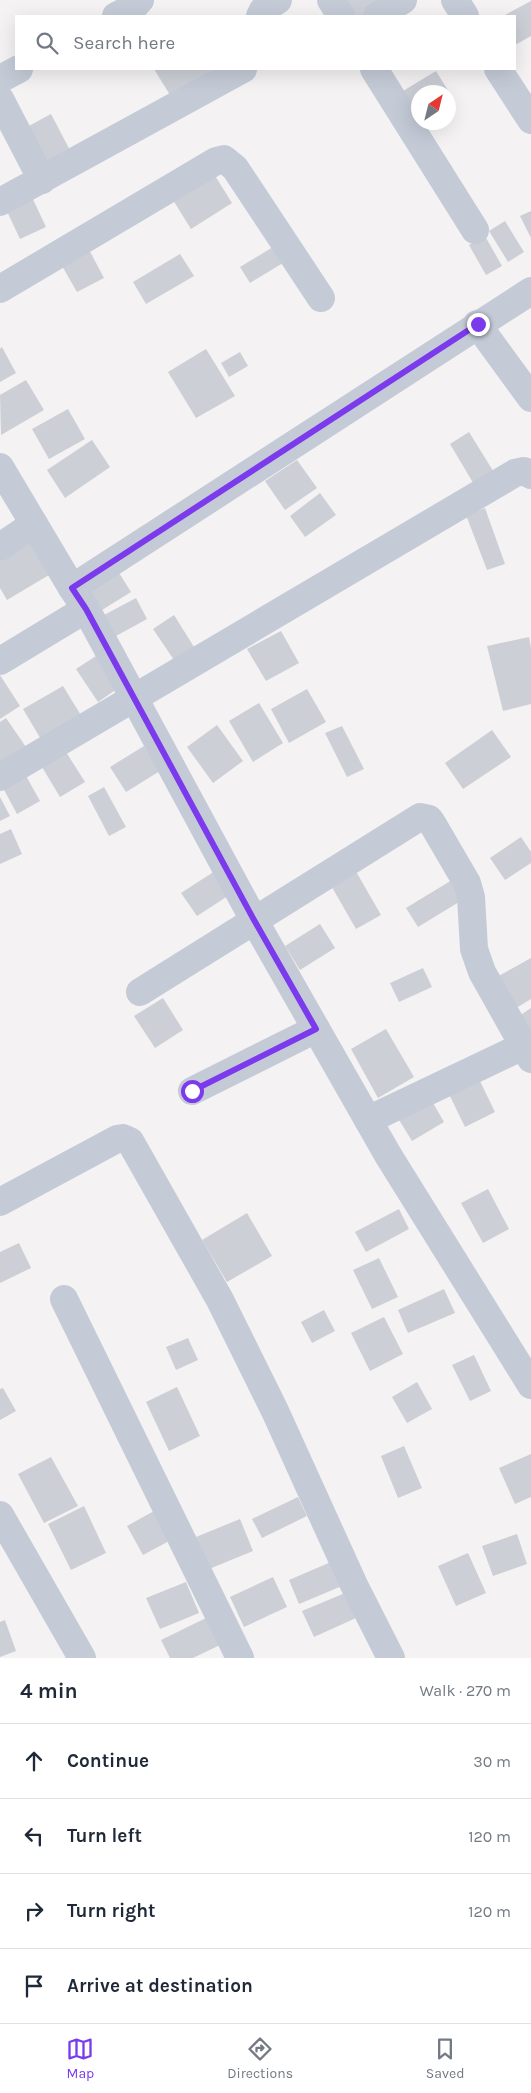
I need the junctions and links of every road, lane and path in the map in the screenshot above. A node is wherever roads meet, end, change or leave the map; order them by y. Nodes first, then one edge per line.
1 (140, 0) edge
2 (278, 0) edge
3 (331, 0) edge
4 (402, 0) edge
5 (454, 0) edge
6 (118, 15) edge
7 (260, 15) edge
8 (340, 15) edge
9 (379, 15) edge
10 (464, 15) edge
11 (17, 70) edge
12 (241, 70) edge
13 (375, 70) edge
14 (499, 70) edge
15 (0, 79) edge
16 (0, 99) edge
17 (531, 120) edge
18 (42, 180) junction
19 (0, 202) edge
20 (476, 230) dead end
21 (0, 289) edge
22 (531, 291) edge
23 (321, 298) dead end
24 (478, 324) junction
25 (531, 398) edge
26 (0, 467) edge
27 (531, 475) edge
28 (34, 524) junction
29 (0, 547) edge
30 (79, 599) junction
31 (0, 662) edge
32 (135, 699) junction
33 (0, 777) edge
34 (254, 920) junction
35 (140, 992) dead end
36 (316, 1029) junction
37 (527, 1052) edge
38 (192, 1091) dead end
39 (368, 1120) junction
40 (0, 1202) edge
41 (64, 1299) dead end
42 (531, 1385) edge
43 (0, 1515) edge
44 (82, 1658) edge
45 (240, 1658) edge
46 (391, 1658) edge

1 - 6 street
2 - 7 street
3 - 8 street
4 - 9 street
5 - 10 street
11 - 15 street
12 - 18 street
13 - 20 street
14 - 17 street
16 - 18 street
18 - 19 street
21 - 23 street
22 - 24 street
24 - 25 street
24 - 30 street
26 - 28 street
27 - 32 street
28 - 29 street
28 - 30 street
30 - 31 street
30 - 32 street
32 - 33 street
32 - 34 street
34 - 35 street
34 - 36 street
34 - 37 street
36 - 38 street
36 - 39 street
37 - 39 street
39 - 42 street
40 - 46 street
41 - 45 street
43 - 44 street

